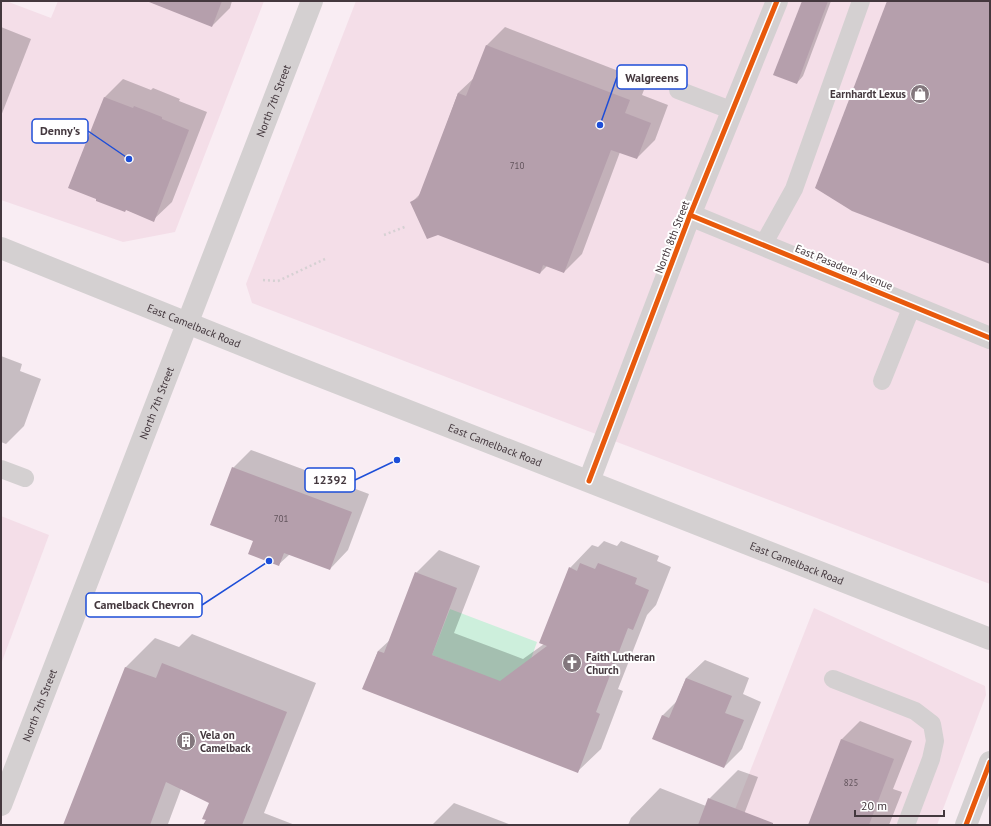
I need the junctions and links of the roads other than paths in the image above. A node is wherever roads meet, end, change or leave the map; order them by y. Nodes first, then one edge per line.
1 (312, 1) edge
2 (777, 1) edge
3 (861, 1) edge
4 (678, 90) dead end
5 (733, 111) junction
6 (690, 215) junction
7 (763, 245) junction
8 (1, 248) edge
9 (912, 306) junction
10 (188, 324) junction
11 (990, 338) edge
12 (882, 381) dead end
13 (1, 469) edge
14 (26, 478) dead end
15 (589, 481) junction
16 (990, 639) edge
17 (833, 679) dead end
18 (990, 762) edge
19 (1, 805) edge
20 (906, 825) edge
21 (966, 825) edge

1 - 10 main road, North 7th Street
2 - 5 main road, North 8th Street
3 - 7 lane
4 - 5 lane
5 - 6 main road, North 8th Street
6 - 7 main road, East Pasadena Avenue
6 - 15 main road, North 8th Street
7 - 9 main road, East Pasadena Avenue
8 - 10 main road, East Camelback Road
9 - 11 main road, East Pasadena Avenue
9 - 12 lane
10 - 15 main road, East Camelback Road
10 - 19 main road, North 7th Street
13 - 14 lane
15 - 16 main road, East Camelback Road
17 - 20 lane
18 - 21 main road

